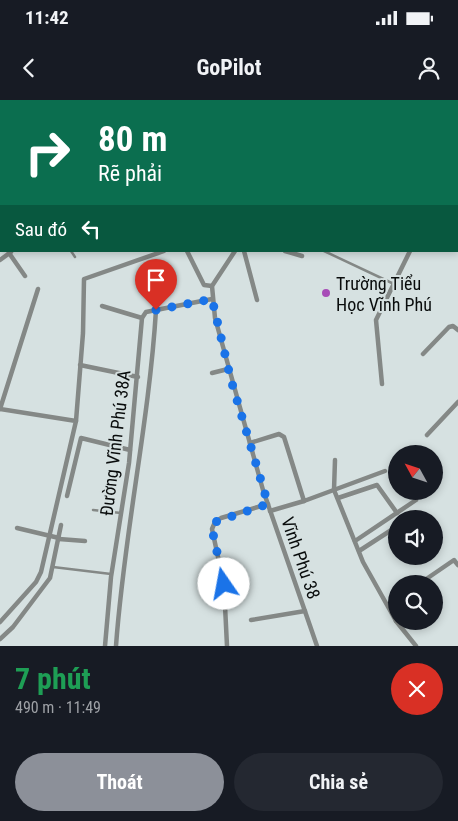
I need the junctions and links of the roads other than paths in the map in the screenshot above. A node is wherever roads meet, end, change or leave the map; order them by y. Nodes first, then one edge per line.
1 (10, 252) edge
2 (72, 252) edge
3 (161, 252) edge
4 (187, 252) edge
5 (234, 252) edge
6 (244, 252) edge
7 (288, 252) edge
8 (326, 252) edge
9 (410, 252) edge
10 (302, 256) dead end
11 (75, 257) dead end
12 (0, 260) edge
13 (25, 276) dead end
14 (394, 284) junction
15 (212, 286) junction
16 (38, 290) dead end
17 (212, 299) junction
18 (257, 300) dead end
19 (102, 306) dead end
20 (156, 310) junction
21 (142, 318) junction
22 (458, 330) edge
23 (423, 354) dead end
24 (80, 365) junction
25 (228, 369) junction
26 (212, 373) dead end
27 (138, 377) junction
28 (382, 384) dead end
29 (458, 402) edge
30 (0, 409) edge
31 (76, 421) junction
32 (427, 435) dead end
33 (250, 444) junction
34 (130, 450) junction
35 (335, 460) dead end
36 (385, 471) dead end
37 (334, 490) junction
38 (67, 496) dead end
39 (338, 498) junction
40 (416, 500) dead end
41 (304, 501) junction
42 (268, 504) junction
43 (93, 510) dead end
44 (395, 510) edge
45 (401, 510) edge
46 (270, 511) junction
47 (121, 513) junction
48 (388, 519) edge
49 (61, 525) dead end
50 (17, 528) dead end
51 (388, 532) edge
52 (55, 537) junction
53 (85, 541) dead end
54 (355, 541) junction
55 (358, 551) junction
56 (458, 565) edge
57 (53, 567) junction
58 (112, 574) junction
59 (432, 575) edge
60 (388, 607) edge
61 (305, 611) junction
62 (251, 620) dead end
63 (0, 622) edge
64 (403, 630) edge
65 (0, 639) edge
66 (105, 646) edge
67 (116, 646) edge
68 (227, 646) edge
69 (317, 646) edge
70 (416, 646) edge

1 - 12 street
1 - 13 street
2 - 11 lane
3 - 24 street
4 - 15 street
5 - 15 street
6 - 18 street
7 - 10 street
8 - 14 lane
9 - 14 street
14 - 28 street
15 - 17 street, Vĩnh Phú 38
16 - 30 street
17 - 20 street
17 - 25 street, Vĩnh Phú 38
19 - 21 street
20 - 21 street
20 - 67 street
21 - 27 street, Đường Vĩnh Phú 38A
22 - 23 street
24 - 27 street
24 - 31 street
25 - 26 street
25 - 33 street, Vĩnh Phú 38
27 - 34 street, Đường Vĩnh Phú 38A
29 - 32 street
30 - 31 street
31 - 52 street
33 - 41 street
33 - 42 street, Vĩnh Phú 38
34 - 38 street
34 - 47 street, Đường Vĩnh Phú 38A
35 - 37 street
36 - 37 street
37 - 39 street
37 - 41 street
39 - 44 street
39 - 54 street
40 - 45 street
41 - 46 street
42 - 46 street, Vĩnh Phú 38
42 - 68 street
43 - 47 lane
46 - 61 street, Vĩnh Phú 38
47 - 58 street, Đường Vĩnh Phú 38A
48 - 54 street
49 - 52 street
50 - 52 street
51 - 55 street
52 - 53 street
52 - 57 street
52 - 63 street
54 - 55 street
55 - 60 street
56 - 59 street
57 - 58 lane
57 - 65 street
58 - 66 street, Đường Vĩnh Phú 38A
61 - 62 street
61 - 69 street, Vĩnh Phú 38
64 - 70 street

